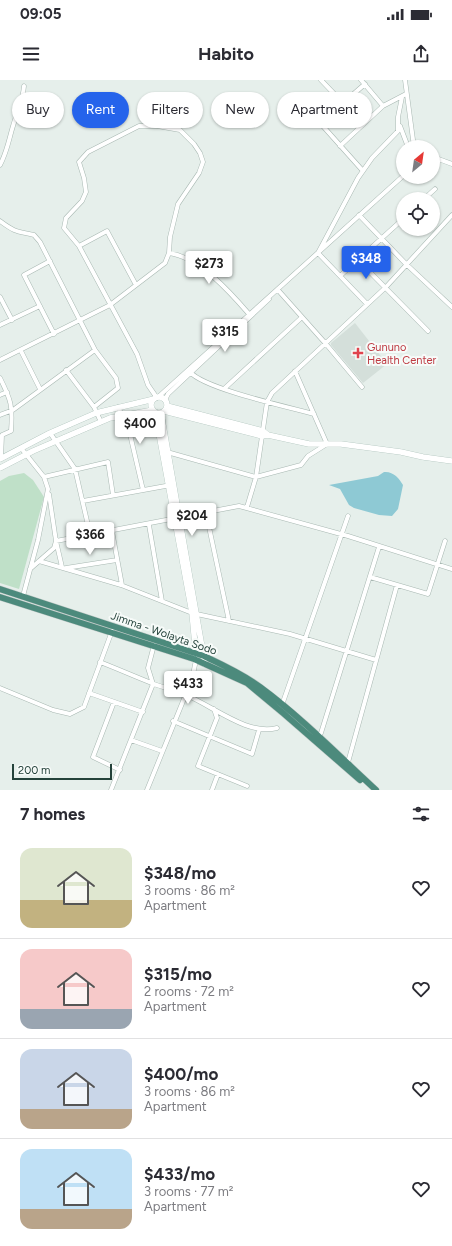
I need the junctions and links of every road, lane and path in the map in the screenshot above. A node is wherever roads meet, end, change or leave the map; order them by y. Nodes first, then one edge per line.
1 (321, 80) edge
2 (361, 80) edge
3 (405, 80) edge
4 (365, 84) junction
5 (24, 86) dead end
6 (332, 92) edge
7 (356, 92) edge
8 (404, 96) junction
9 (383, 106) junction
10 (399, 124) junction
11 (324, 128) edge
12 (405, 140) edge
13 (413, 140) edge
14 (340, 146) junction
15 (440, 159) edge
16 (452, 164) edge
17 (0, 165) edge
18 (363, 171) junction
19 (396, 182) edge
20 (435, 189) dead end
21 (432, 192) edge
22 (359, 215) junction
23 (452, 216) edge
24 (0, 221) edge
25 (396, 226) edge
26 (382, 239) junction
27 (79, 246) junction
28 (318, 253) junction
29 (169, 254) junction
30 (358, 260) junction
31 (50, 261) junction
32 (406, 264) junction
33 (340, 276) junction
34 (136, 285) junction
35 (386, 287) junction
36 (278, 290) junction
37 (272, 296) junction
38 (0, 297) edge
39 (367, 304) junction
40 (110, 305) junction
41 (40, 306) junction
42 (452, 307) edge
43 (249, 314) junction
44 (301, 318) junction
45 (12, 320) junction
46 (80, 321) junction
47 (0, 325) edge
48 (428, 331) dead end
49 (54, 334) junction
50 (326, 344) junction
51 (95, 350) junction
52 (21, 351) junction
53 (0, 360) edge
54 (66, 370) junction
55 (190, 372) junction
56 (295, 372) junction
57 (0, 378) edge
58 (362, 387) dead end
59 (225, 388) junction
60 (40, 389) junction
61 (7, 392) junction
62 (0, 395) edge
63 (156, 399) junction
64 (267, 402) junction
65 (118, 407) junction
66 (161, 409) junction
67 (13, 410) junction
68 (95, 410) junction
69 (314, 414) junction
70 (0, 416) edge
71 (122, 416) junction
72 (101, 422) junction
73 (50, 433) junction
74 (264, 434) junction
75 (56, 441) junction
76 (327, 444) junction
77 (21, 448) junction
78 (167, 452) junction
79 (26, 454) junction
80 (1, 458) edge
81 (452, 461) edge
82 (0, 468) edge
83 (75, 469) junction
84 (44, 477) junction
85 (256, 477) junction
86 (170, 485) junction
87 (48, 489) junction
88 (143, 490) junction
89 (113, 495) junction
90 (83, 501) junction
91 (247, 507) junction
92 (206, 513) junction
93 (348, 516) dead end
94 (177, 519) junction
95 (149, 525) junction
96 (112, 531) junction
97 (90, 534) junction
98 (341, 535) junction
99 (56, 541) junction
100 (444, 541) dead end
101 (379, 547) junction
102 (117, 560) junction
103 (40, 561) junction
104 (438, 565) junction
105 (64, 568) junction
106 (30, 570) junction
107 (452, 570) edge
108 (370, 576) junction
109 (122, 585) junction
110 (397, 585) junction
111 (0, 589) edge
112 (23, 596) junction
113 (0, 597) edge
114 (162, 601) junction
115 (195, 613) junction
116 (229, 621) junction
117 (112, 630) junction
118 (305, 639) junction
119 (154, 643) junction
120 (348, 651) junction
121 (196, 656) junction
122 (204, 656) junction
123 (376, 660) junction
124 (100, 662) junction
125 (205, 664) junction
126 (153, 684) junction
127 (0, 688) edge
128 (89, 693) junction
129 (185, 694) junction
130 (114, 702) junction
131 (282, 705) junction
132 (213, 709) junction
133 (143, 712) junction
134 (174, 722) junction
135 (277, 728) dead end
136 (259, 730) junction
137 (319, 736) junction
138 (209, 737) junction
139 (131, 740) junction
140 (162, 751) junction
141 (347, 766) junction
142 (120, 770) junction
143 (218, 774) junction
144 (247, 786) dead end
145 (111, 790) edge
146 (147, 790) edge
147 (212, 790) edge
148 (371, 790) edge
149 (376, 790) edge

1 - 6 street
2 - 4 street
3 - 8 street
4 - 7 street
4 - 9 street
5 - 17 street
8 - 9 street
8 - 10 street
8 - 13 street
9 - 14 street
10 - 12 street
10 - 18 street
11 - 14 street
14 - 18 street
15 - 16 street
18 - 28 street
19 - 22 street
20 - 21 street
22 - 26 street
22 - 28 street
23 - 32 street
24 - 31 street
25 - 26 street
26 - 30 street
26 - 32 street
27 - 29 street
27 - 34 street
27 - 40 street
28 - 33 street
28 - 36 street
29 - 34 street
29 - 43 street
30 - 33 street
30 - 35 street
31 - 41 street
31 - 46 street
32 - 35 street
32 - 42 street
33 - 39 street
34 - 40 street
35 - 39 street
35 - 48 street
36 - 37 street
36 - 44 street
37 - 43 street
37 - 55 street
38 - 45 street
39 - 50 street
40 - 46 street
40 - 63 street
41 - 45 street
41 - 49 street
43 - 55 street
44 - 50 street
44 - 59 street
45 - 47 street
46 - 49 street
46 - 51 street
49 - 52 street
50 - 56 street
50 - 58 street
51 - 54 street
51 - 68 street
52 - 53 street
52 - 60 street
54 - 60 street
54 - 68 street
55 - 59 street
55 - 63 street
55 - 66 street
56 - 64 street
56 - 69 street
57 - 61 street
59 - 64 street
60 - 67 street
61 - 62 street
61 - 67 street
63 - 65 main road
63 - 66 main road
63 - 66 main road
64 - 69 street
64 - 74 street
65 - 68 main road
65 - 71 street
66 - 71 main road
66 - 74 main road
66 - 78 main road
66 - 86 main road
67 - 70 street
67 - 80 street
68 - 72 street
68 - 73 main road
69 - 76 street
71 - 72 main road
71 - 88 street
72 - 75 main road
73 - 75 street
73 - 77 main road
74 - 76 main road
74 - 85 street
75 - 79 main road
75 - 83 street
76 - 81 main road
76 - 85 street
77 - 79 street
77 - 80 main road
78 - 85 street
78 - 86 main road
79 - 82 main road
79 - 84 street
83 - 84 street
83 - 89 street
83 - 90 street
84 - 87 street
85 - 91 street
86 - 88 street
86 - 94 main road
87 - 99 street
87 - 106 street
88 - 89 street
89 - 90 street
90 - 97 street
91 - 92 street
91 - 98 street
92 - 94 street
92 - 116 street
93 - 98 street
94 - 95 street
94 - 115 main road
95 - 96 street
95 - 114 street
96 - 97 street
96 - 102 street
97 - 99 street
98 - 101 street
98 - 118 street
99 - 103 street
99 - 105 street
100 - 104 street
101 - 104 street
101 - 108 street
102 - 105 street
102 - 109 street
103 - 105 street
103 - 106 street
104 - 107 street
104 - 110 street
105 - 109 street
106 - 112 street
108 - 110 street
108 - 120 street
109 - 114 street
110 - 123 street
111 - 112 highway, Jimma - Wolayta Sodo
112 - 117 highway, Jimma - Wolayta Sodo
113 - 117 highway, Jimma - Wolayta Sodo
114 - 115 street
115 - 116 street
115 - 121 main road
115 - 122 main road
116 - 118 street
117 - 119 highway, Jimma - Wolayta Sodo
117 - 124 street
118 - 120 street
118 - 131 street
119 - 121 highway, Jimma - Wolayta Sodo
119 - 126 street
120 - 123 street
120 - 137 street
121 - 122 highway, Jimma - Wolayta Sodo
121 - 125 highway, Jimma - Wolayta Sodo
121 - 129 street
122 - 125 main road
122 - 131 highway, Jimma - Wolayta Sodo
123 - 141 street
124 - 126 street
124 - 128 street
125 - 141 highway, Jimma - Wolayta Sodo
126 - 129 street
126 - 133 street
127 - 128 street
128 - 130 street
129 - 132 street
129 - 134 street
130 - 133 street
130 - 142 street
131 - 137 highway, Jimma - Wolayta Sodo
132 - 136 street
132 - 138 street
133 - 139 street
134 - 138 street
134 - 140 street
135 - 136 street
136 - 138 street
137 - 141 highway, Jimma - Wolayta Sodo
138 - 143 street
139 - 140 street
139 - 142 street
140 - 146 street
141 - 148 highway, Jimma - Wolayta Sodo
141 - 149 highway, Jimma - Wolayta Sodo
142 - 145 street
143 - 144 street
143 - 147 street

